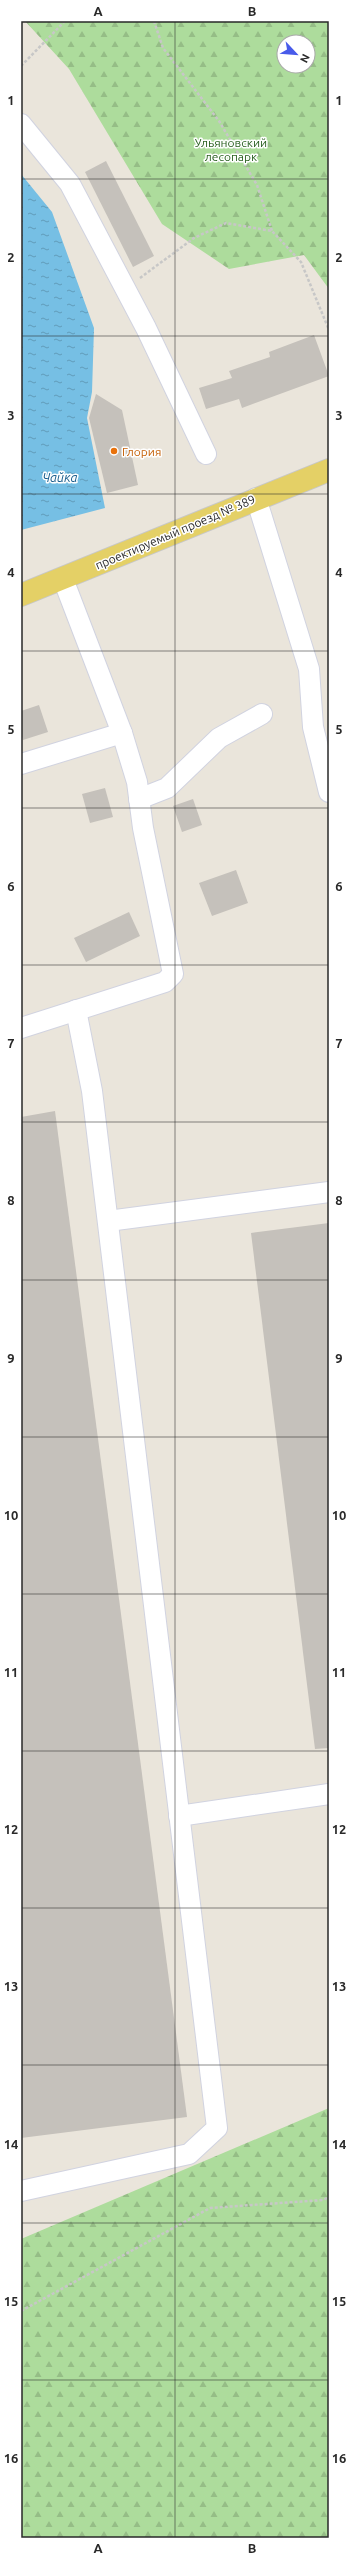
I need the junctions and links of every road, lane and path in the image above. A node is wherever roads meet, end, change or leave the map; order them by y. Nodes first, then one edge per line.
1 (65, 21) edge
2 (154, 21) edge
3 (21, 66) edge
4 (21, 124) edge
5 (272, 231) junction
6 (125, 289) junction
7 (329, 330) edge
8 (206, 454) dead end
9 (329, 470) edge
10 (256, 498) junction
11 (63, 579) junction
12 (21, 595) edge
13 (262, 714) dead end
14 (122, 733) junction
15 (21, 764) edge
16 (329, 792) edge
17 (139, 799) junction
18 (76, 1010) junction
19 (21, 1028) edge
20 (329, 1192) edge
21 (108, 1221) junction
22 (329, 1794) edge
23 (179, 1816) junction
24 (21, 2191) edge
25 (329, 2198) edge
26 (21, 2311) edge

1 - 3 path
2 - 5 path
4 - 6 street
5 - 6 path
5 - 7 path
6 - 8 street
9 - 10 main road, проектируемый проезд № 389
10 - 11 main road, проектируемый проезд № 389
10 - 16 street
11 - 12 main road, проектируемый проезд № 389
11 - 14 street
13 - 17 street
14 - 15 street
14 - 17 street
17 - 18 street
18 - 19 street
18 - 21 street
20 - 21 street
21 - 23 street
22 - 23 street
23 - 24 street
25 - 26 path

